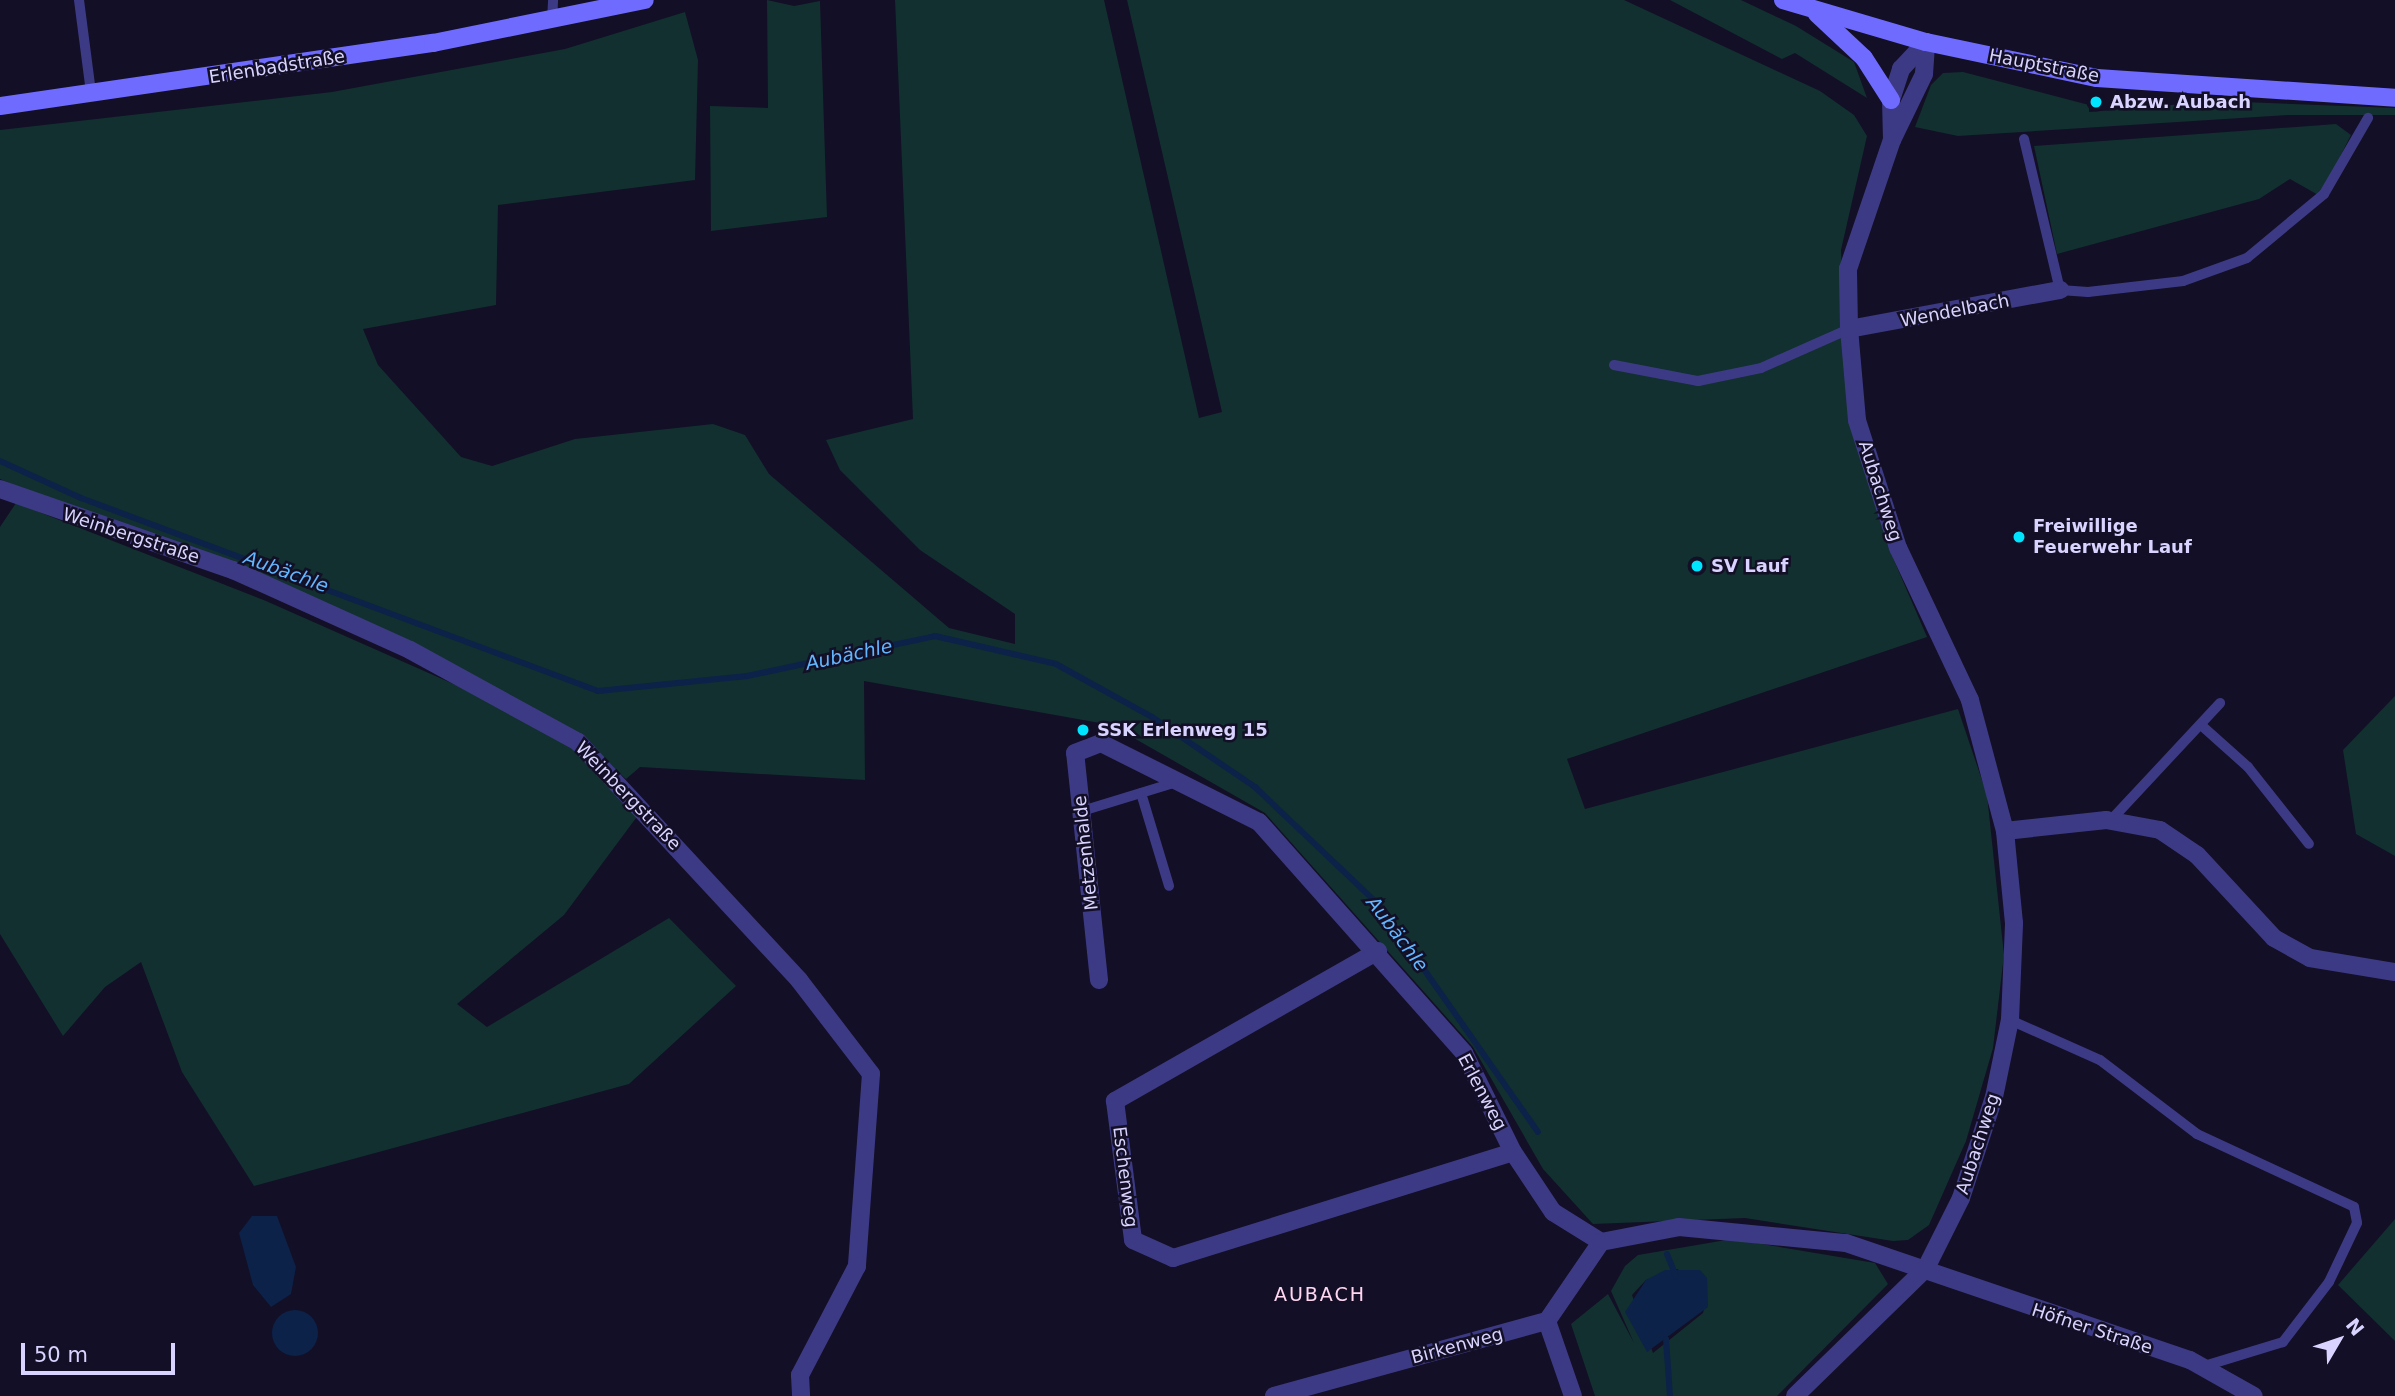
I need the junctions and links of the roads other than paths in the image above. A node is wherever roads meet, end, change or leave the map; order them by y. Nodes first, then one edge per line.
1 (79, 0) edge
2 (553, 0) edge
3 (645, 0) edge
4 (1783, 0) edge
5 (1812, 9) junction
6 (552, 21) junction
7 (1926, 42) junction
8 (91, 93) junction
9 (2395, 98) edge
10 (1891, 100) junction
11 (0, 106) edge
12 (2368, 118) dead end
13 (2024, 139) dead end
14 (1892, 140) junction
15 (2060, 290) junction
16 (1849, 329) junction
17 (1614, 365) dead end
18 (0, 489) edge
19 (2220, 703) dead end
20 (2201, 725) junction
21 (1101, 743) joint
22 (1180, 781) junction
23 (1141, 793) junction
24 (1082, 811) junction
25 (2111, 820) junction
26 (2005, 831) junction
27 (2309, 844) dead end
28 (1168, 886) dead end
29 (1378, 951) junction
30 (2395, 972) edge
31 (1100, 981) dead end
32 (2010, 1020) junction
33 (1513, 1152) junction
34 (1601, 1242) junction
35 (1926, 1268) junction
36 (1547, 1321) junction
37 (2201, 1367) junction
38 (801, 1396) edge
39 (1274, 1396) edge
40 (1573, 1396) edge
41 (1795, 1396) edge
42 (2254, 1396) edge

1 - 8 lane
2 - 6 lane
3 - 6 main road, Erlenbadstraße
4 - 5 main road, Hauptstraße
5 - 7 main road, Hauptstraße
5 - 10 main road
6 - 8 main road, Erlenbadstraße
7 - 9 main road, Hauptstraße
7 - 10 street, Aubachweg
7 - 14 street, Aubachweg
8 - 11 main road, Erlenbadstraße
10 - 14 street, Aubachweg
12 - 15 lane
13 - 15 lane
14 - 16 street, Aubachweg
15 - 16 street, Wendelbach
16 - 17 lane
16 - 26 street, Aubachweg
18 - 38 street, Weinbergstraße
19 - 20 lane
20 - 25 lane
20 - 27 lane
21 - 22 street, Erlenweg
21 - 24 street, Metzenhalde
22 - 23 lane
22 - 29 street, Erlenweg
23 - 24 lane
23 - 28 lane
24 - 31 street, Metzenhalde
25 - 26 street
25 - 30 street
26 - 32 street, Aubachweg
29 - 33 street, Erlenweg
29 - 33 street, Eschenweg
32 - 35 street, Aubachweg
32 - 37 lane
33 - 34 street, Erlenweg
34 - 35 street
34 - 36 street
35 - 37 street, Höfner Straße
35 - 41 street, Aubachweg
36 - 39 street, Birkenweg
36 - 40 street
37 - 42 street, Höfner Straße

